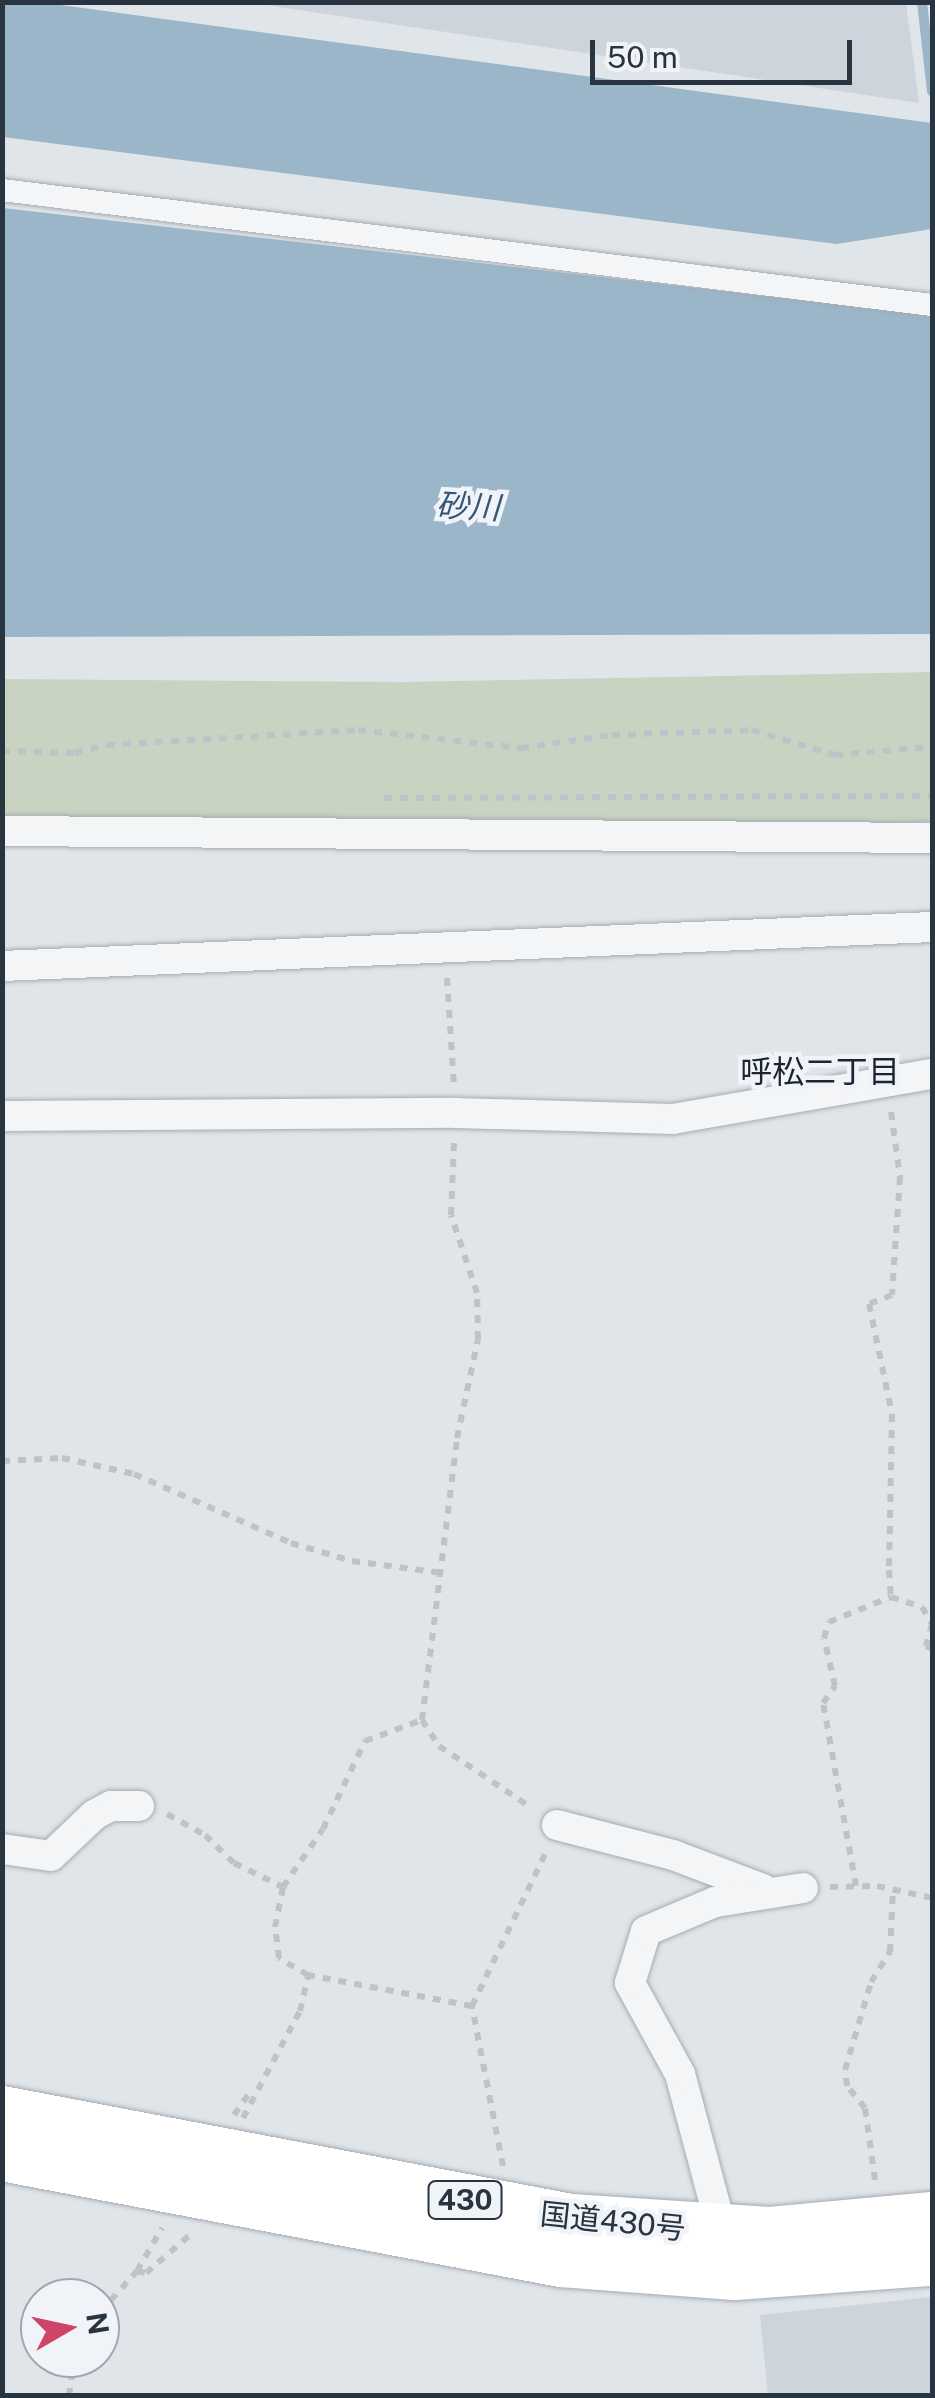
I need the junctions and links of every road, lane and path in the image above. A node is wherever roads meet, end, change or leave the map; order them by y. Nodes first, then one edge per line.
1 (2, 190) edge
2 (931, 300) edge
3 (932, 747) edge
4 (2, 751) edge
5 (932, 796) edge
6 (378, 798) dead end
7 (2, 832) edge
8 (932, 838) edge
9 (932, 926) edge
10 (444, 947) junction
11 (2, 966) edge
12 (932, 1074) edge
13 (887, 1081) junction
14 (456, 1113) junction
15 (2, 1116) edge
16 (2, 1461) edge
17 (442, 1574) junction
18 (891, 1596) junction
19 (932, 1649) edge
20 (422, 1720) junction
21 (139, 1806) joint
22 (558, 1825) junction
23 (2, 1849) edge
24 (856, 1886) junction
25 (283, 1887) junction
26 (803, 1888) joint
27 (893, 1888) junction
28 (766, 1890) junction
29 (932, 1898) edge
30 (308, 1975) junction
31 (472, 2006) junction
32 (259, 2080) junction
33 (2, 2110) edge
34 (241, 2122) dead end
35 (228, 2130) dead end
36 (2, 2156) edge
37 (507, 2184) dead end
38 (878, 2198) dead end
39 (189, 2208) junction
40 (932, 2217) edge
41 (728, 2253) junction
42 (932, 2261) edge
43 (137, 2271) junction
44 (120, 2290) edge

1 - 2 street
3 - 4 path
5 - 6 path
7 - 8 street
9 - 10 street
10 - 11 street
10 - 14 path
12 - 13 street
13 - 14 street
13 - 18 path
14 - 15 street
14 - 17 path
16 - 17 path
17 - 20 path
18 - 19 path
18 - 24 path
20 - 22 path
20 - 25 path
21 - 23 street
21 - 25 path
22 - 28 street
22 - 31 path
24 - 26 path
24 - 27 path
25 - 30 path
26 - 28 street
27 - 29 path
27 - 38 path
28 - 41 street
30 - 31 path
30 - 32 path
31 - 37 path
32 - 34 path
32 - 35 path
33 - 41 highway, 国道430号 / 430
36 - 39 highway, 国道430号 / 430
39 - 41 highway, 国道430号 / 430
39 - 43 path
39 - 43 path
40 - 41 highway, 国道430号 / 430
41 - 42 highway, 国道430号 / 430
43 - 44 path

